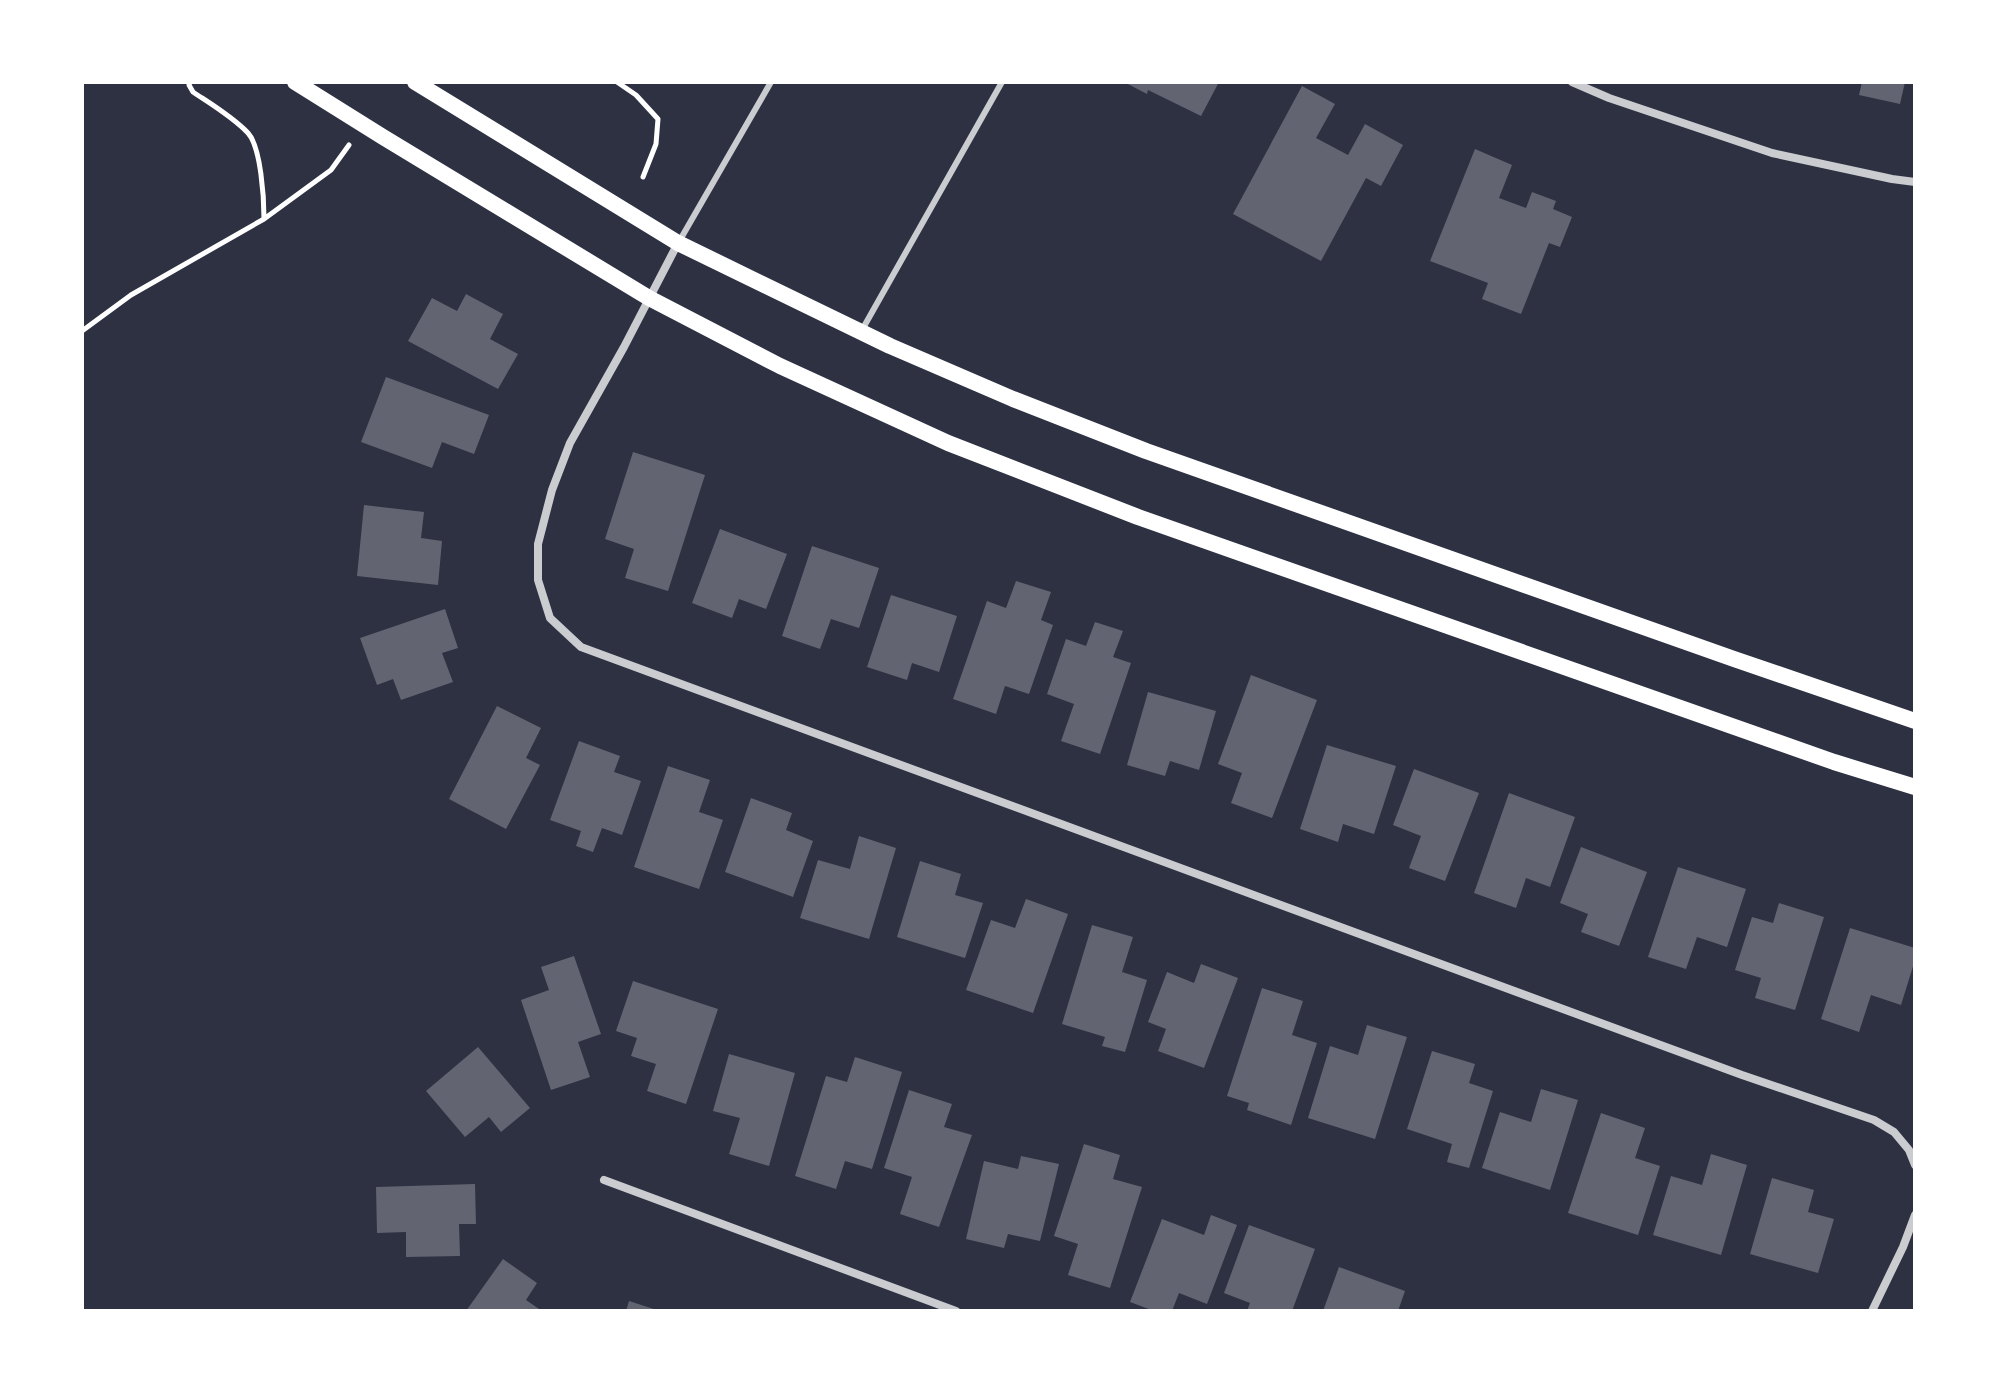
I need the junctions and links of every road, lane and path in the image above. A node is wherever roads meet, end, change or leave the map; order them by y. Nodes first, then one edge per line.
1 (190, 82) edge
2 (295, 82) edge
3 (415, 82) edge
4 (617, 82) edge
5 (771, 82) edge
6 (1002, 82) edge
7 (1572, 82) edge
8 (361, 123) junction
9 (643, 177) dead end
10 (1915, 182) edge
11 (264, 219) junction
12 (678, 243) junction
13 (649, 298) junction
14 (82, 331) edge
15 (861, 332) junction
16 (1915, 721) edge
17 (1915, 787) edge
18 (1915, 1165) edge
19 (604, 1180) dead end
20 (1915, 1215) edge
21 (956, 1311) edge
22 (1872, 1311) edge

1 - 11 path
2 - 8 main road
3 - 12 main road
4 - 9 path
5 - 12 lane
6 - 15 lane
7 - 10 street
8 - 11 path
8 - 13 main road
11 - 14 path
12 - 13 street
12 - 15 main road
13 - 17 main road
13 - 18 street
15 - 16 main road
19 - 21 street
20 - 22 street

